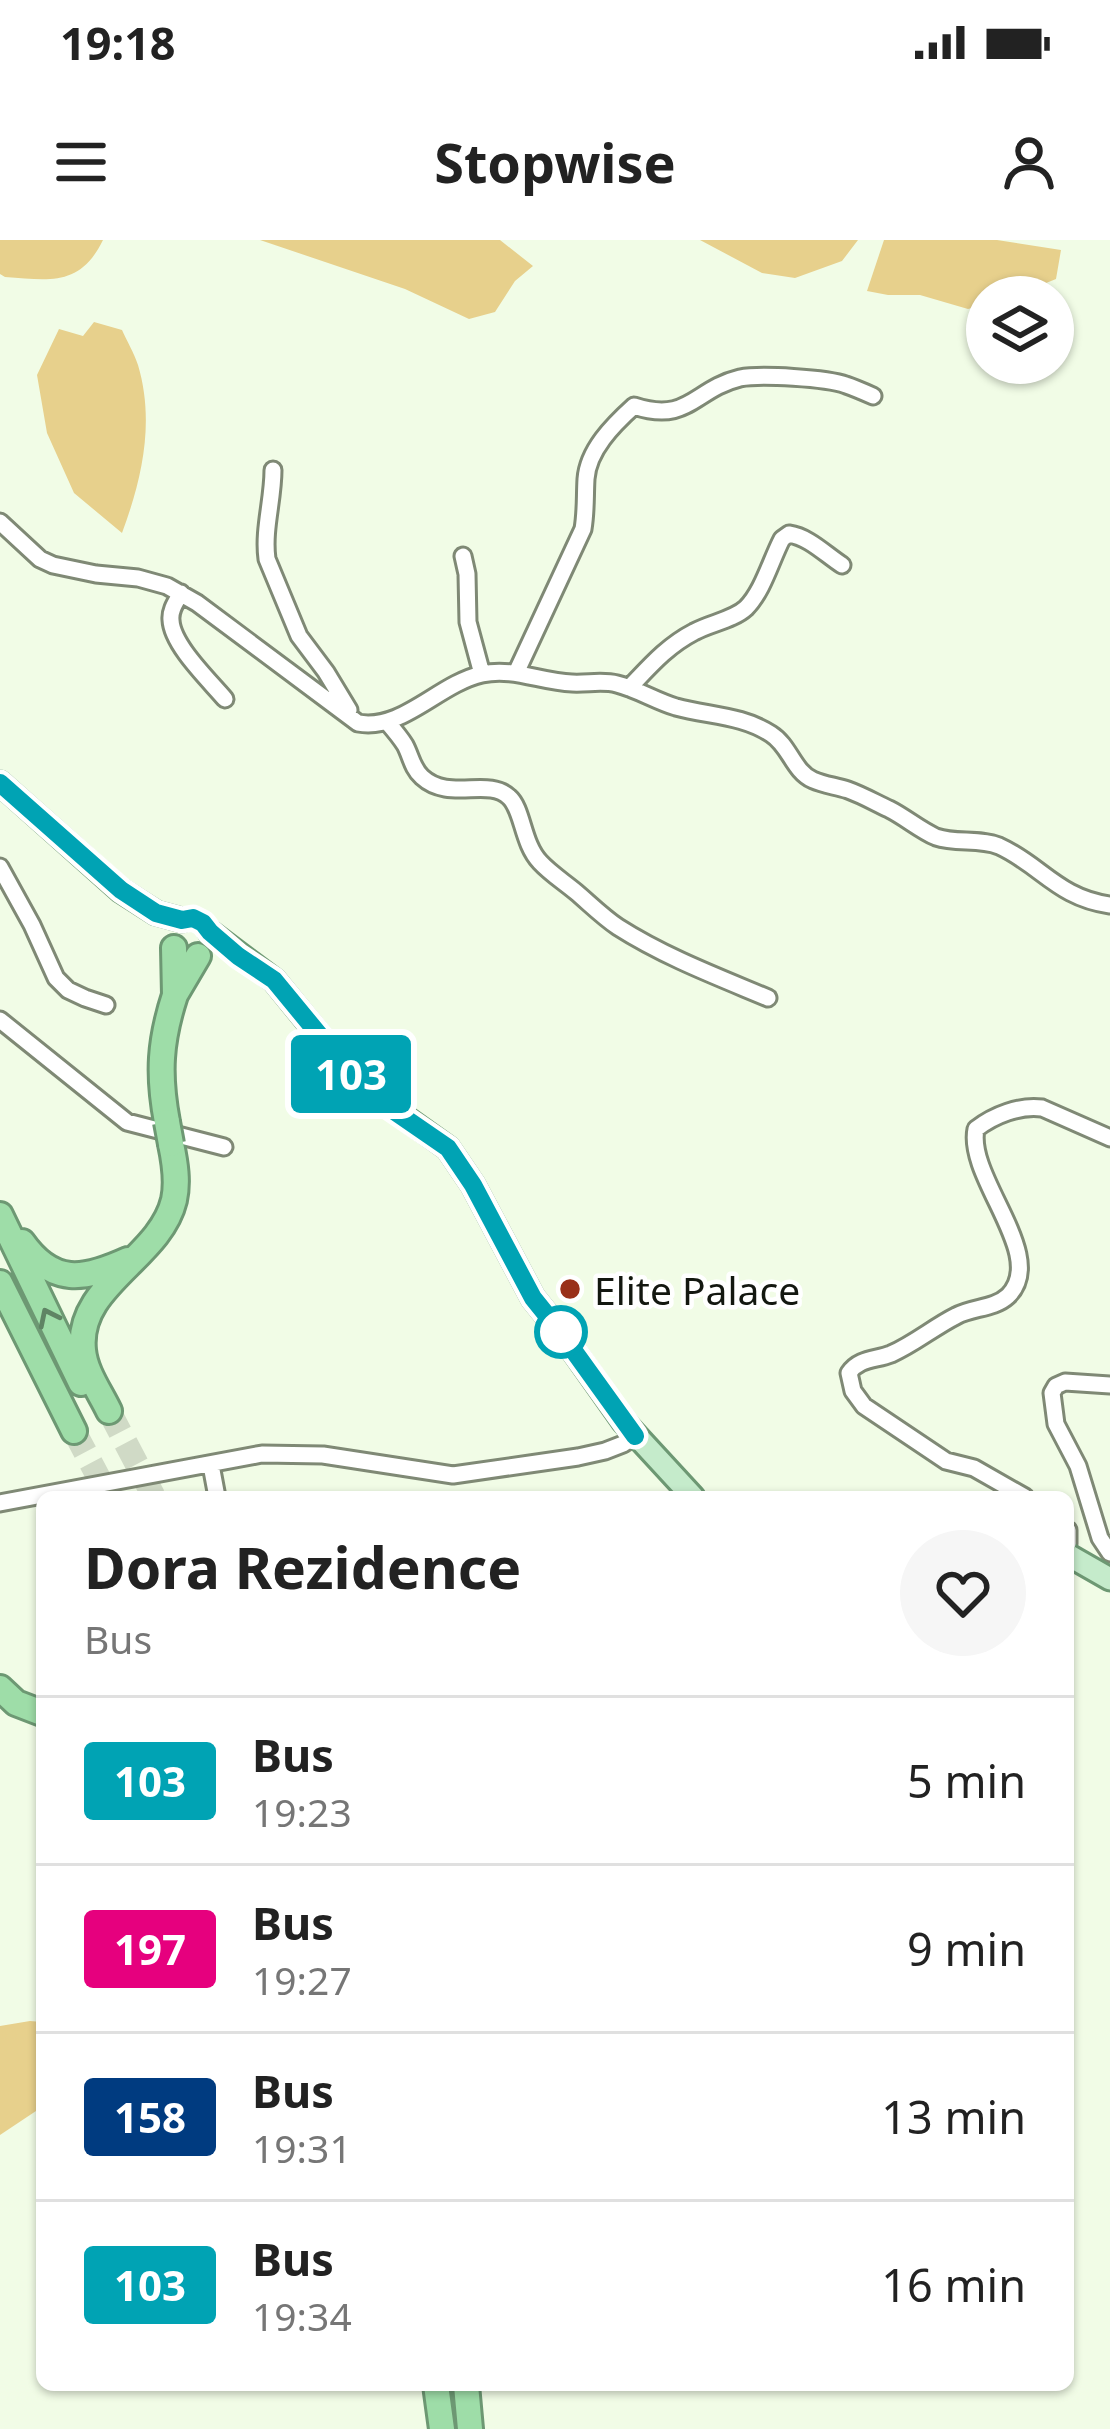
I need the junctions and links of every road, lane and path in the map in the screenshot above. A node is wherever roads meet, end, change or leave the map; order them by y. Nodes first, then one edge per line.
1 (873, 396) dead end
2 (273, 470) dead end
3 (0, 521) edge
4 (463, 556) dead end
5 (842, 565) dead end
6 (181, 593) junction
7 (516, 673) junction
8 (482, 674) junction
9 (629, 688) junction
10 (225, 699) dead end
11 (358, 723) junction
12 (388, 723) junction
13 (0, 783) edge
14 (0, 868) edge
15 (1110, 905) edge
16 (190, 940) junction
17 (768, 998) dead end
18 (106, 1005) dead end
19 (0, 1020) edge
20 (1110, 1138) edge
21 (224, 1147) dead end
22 (0, 1205) edge
23 (0, 1215) edge
24 (141, 1254) junction
25 (0, 1283) edge
26 (1110, 1385) edge
27 (69, 1433) tunnel mouth
28 (635, 1436) junction
29 (211, 1466) junction
30 (68, 1491) edge
31 (216, 1491) edge
32 (687, 1491) edge
33 (1014, 1491) edge
34 (36, 1497) edge
35 (0, 1503) edge
36 (1110, 1553) edge
37 (1074, 1558) edge
38 (1110, 1579) edge
39 (0, 1688) edge
40 (36, 1710) edge
41 (437, 2391) edge
42 (467, 2391) edge
43 (442, 2429) edge
44 (470, 2429) edge

1 - 7 street
2 - 11 street
3 - 6 street
4 - 8 street
5 - 9 street
6 - 10 street
6 - 11 street
7 - 8 street
7 - 9 street
8 - 12 street
9 - 15 street
11 - 12 street
12 - 17 street
13 - 16 main road
14 - 18 street
16 - 24 highway
16 - 28 main road
19 - 21 street
20 - 33 street
22 - 24 highway
24 -> 23 highway
25 - 27 highway
26 - 36 street
28 - 29 street
28 - 32 main road
29 - 30 street
29 - 31 street
34 - 35 street
37 - 38 main road
39 - 40 highway
41 - 43 highway
42 - 44 highway

